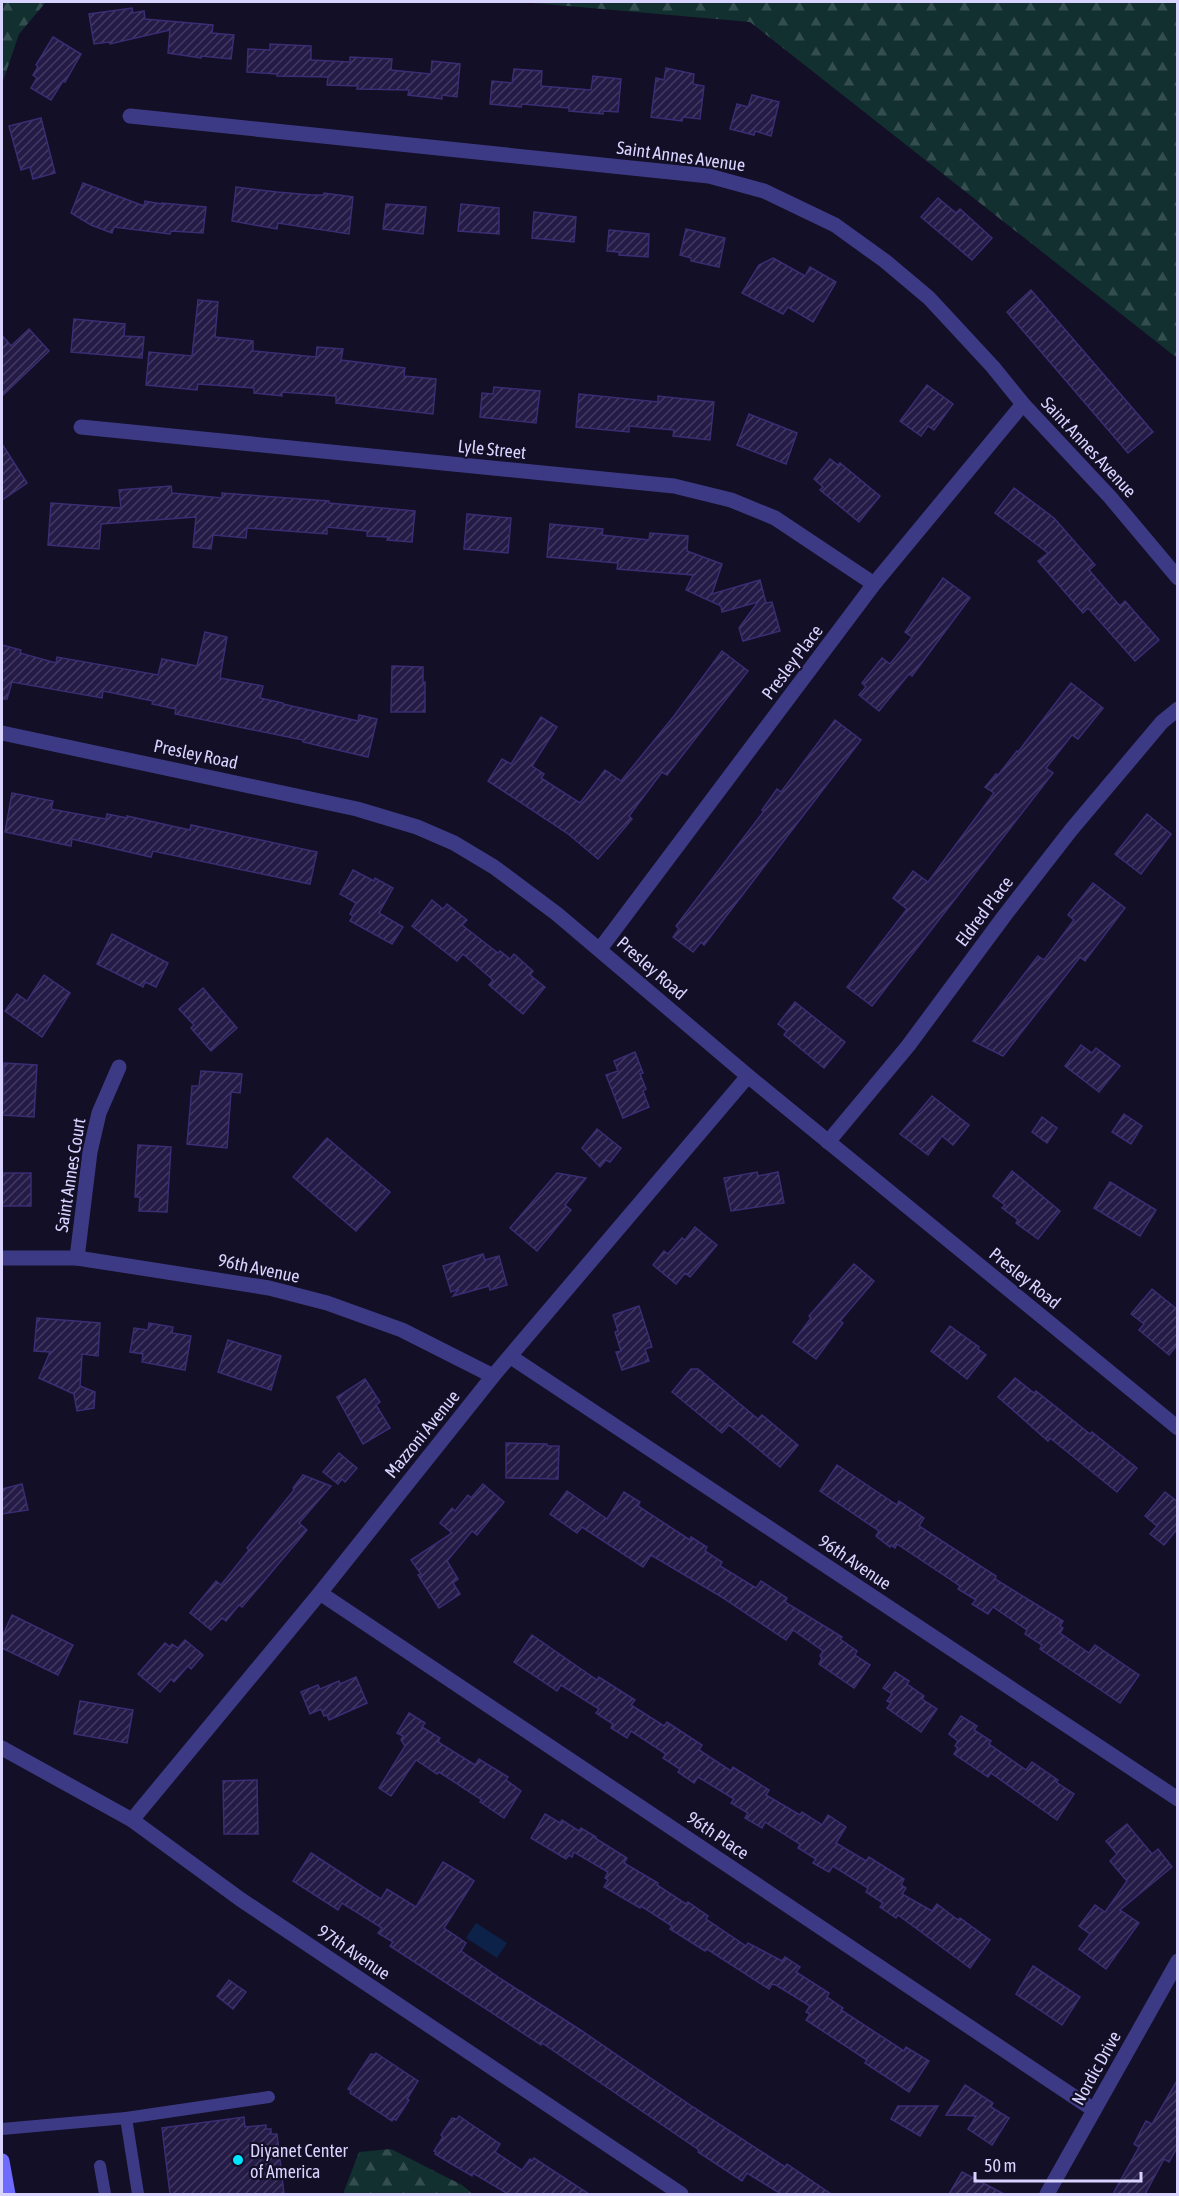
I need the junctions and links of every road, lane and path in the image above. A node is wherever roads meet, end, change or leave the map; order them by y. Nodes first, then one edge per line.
1 (129, 116) dead end
2 (1023, 404) junction
3 (81, 427) dead end
4 (1178, 578) edge
5 (874, 584) junction
6 (1178, 709) edge
7 (2, 733) edge
8 (600, 949) junction
9 (118, 1067) dead end
10 (748, 1076) junction
11 (828, 1142) junction
12 (2, 1258) edge
13 (77, 1258) junction
14 (511, 1357) junction
15 (494, 1376) junction
16 (1178, 1428) edge
17 (320, 1593) junction
18 (2, 1748) edge
19 (1178, 1800) edge
20 (132, 1820) junction
21 (1178, 1961) edge
22 (269, 2097) dead end
23 (1094, 2110) junction
24 (126, 2118) junction
25 (2, 2129) edge
26 (2, 2161) edge
27 (100, 2166) dead end
28 (8, 2194) edge
29 (105, 2194) edge
30 (138, 2194) edge
31 (681, 2194) edge
32 (1047, 2194) edge

1 - 2 street, Saint Annes Avenue
2 - 4 street, Saint Annes Avenue
2 - 5 street, Presley Place
3 - 5 street, Lyle Street
5 - 8 street, Presley Place
6 - 11 street, Eldred Place
7 - 8 street, Presley Road
8 - 10 street, Presley Road
9 - 13 street, Saint Annes Court
10 - 11 street, Presley Road
10 - 14 street, Mazzoni Avenue
11 - 16 street, Presley Road
12 - 13 street, 96th Avenue
13 - 15 street, 96th Avenue
14 - 15 street, Mazzoni Avenue
14 - 19 street, 96th Avenue
15 - 17 street, Mazzoni Avenue
17 - 20 street, Mazzoni Avenue
17 - 23 street, 96th Place
18 - 20 street, 97th Avenue
20 - 31 street, 97th Avenue
21 - 23 street, Nordic Drive
22 - 24 lane
23 - 32 street, Nordic Drive
24 - 25 lane
24 - 30 lane
26 - 28 main road
27 - 29 lane

